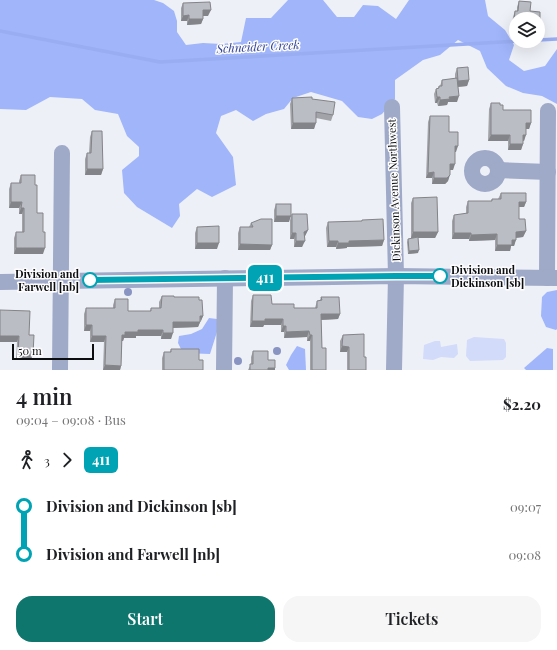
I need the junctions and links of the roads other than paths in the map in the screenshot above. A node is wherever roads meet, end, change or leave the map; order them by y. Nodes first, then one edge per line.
1 (392, 106) dead end
2 (548, 111) dead end
3 (62, 153) dead end
4 (498, 170) dead end
5 (548, 172) junction
6 (396, 276) junction
7 (224, 278) junction
8 (552, 278) edge
9 (60, 281) junction
10 (0, 282) edge
11 (60, 370) edge
12 (224, 370) edge
13 (394, 370) edge

1 - 6 street, Dickinson Avenue Northwest
2 - 5 street
3 - 9 street
4 - 5 street
5 - 8 street
6 - 7 street
6 - 8 street
6 - 13 street, Dickinson Avenue Northwest
7 - 9 street
7 - 12 street
9 - 10 street
9 - 11 street

